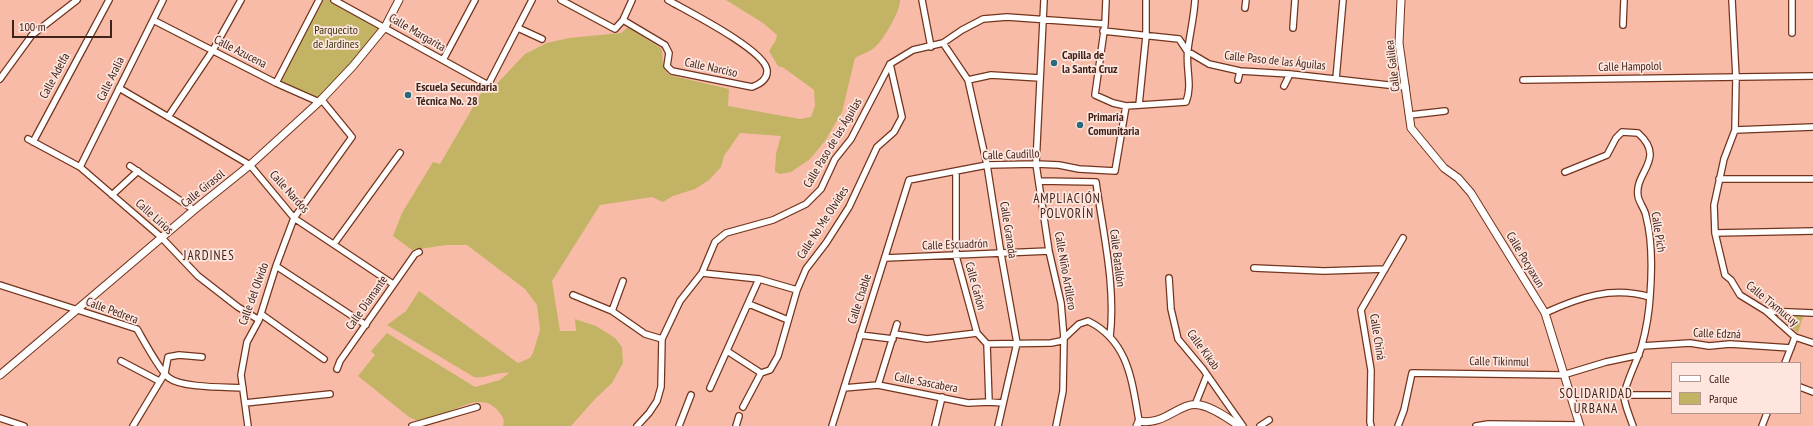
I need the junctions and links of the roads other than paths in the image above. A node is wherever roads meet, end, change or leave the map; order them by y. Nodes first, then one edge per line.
1 (77, 0) edge
2 (109, 0) edge
3 (163, 0) edge
4 (241, 0) edge
5 (319, 0) edge
6 (334, 0) edge
7 (399, 0) edge
8 (475, 0) edge
9 (532, 0) edge
10 (561, 0) edge
11 (632, 0) edge
12 (668, 0) edge
13 (922, 0) edge
14 (1044, 0) edge
15 (1106, 0) edge
16 (1146, 0) edge
17 (1195, 0) edge
18 (1246, 0) edge
19 (1295, 0) edge
20 (1343, 0) edge
21 (1401, 0) edge
22 (1624, 0) edge
23 (1732, 0) edge
24 (1792, 0) edge
25 (1245, 8) dead end
26 (153, 20) junction
27 (623, 20) junction
28 (1044, 20) junction
29 (1105, 24) junction
30 (1623, 25) dead end
31 (385, 28) junction
32 (518, 28) junction
33 (1293, 28) dead end
34 (1103, 31) junction
35 (1792, 32) dead end
36 (1146, 36) junction
37 (542, 39) dead end
38 (944, 43) junction
39 (931, 47) junction
40 (213, 50) junction
41 (1187, 50) junction
42 (443, 60) junction
43 (890, 64) junction
44 (1240, 71) junction
45 (1290, 74) junction
46 (1813, 76) edge
47 (1736, 77) junction
48 (0, 78) edge
49 (1040, 78) junction
50 (1336, 79) junction
51 (968, 80) junction
52 (1238, 80) dead end
53 (1524, 80) dead end
54 (276, 83) junction
55 (1284, 86) dead end
56 (1406, 87) junction
57 (119, 88) junction
58 (320, 101) junction
59 (1126, 106) junction
60 (1139, 106) junction
61 (1445, 111) dead end
62 (1410, 115) junction
63 (168, 117) junction
64 (1813, 127) edge
65 (1411, 128) joint
66 (1735, 130) junction
67 (352, 137) joint
68 (30, 140) joint
69 (400, 153) dead end
70 (1036, 164) junction
71 (250, 165) junction
72 (987, 165) junction
73 (130, 166) dead end
74 (80, 167) junction
75 (956, 171) junction
76 (138, 172) junction
77 (1565, 172) dead end
78 (1719, 179) junction
79 (1813, 179) edge
80 (909, 180) joint
81 (1039, 181) junction
82 (112, 195) junction
83 (194, 210) junction
84 (294, 218) junction
85 (1813, 231) edge
86 (1715, 233) junction
87 (161, 238) junction
88 (1403, 238) dead end
89 (334, 244) junction
90 (1049, 251) junction
91 (419, 252) dead end
92 (1001, 254) junction
93 (956, 256) junction
94 (885, 258) junction
95 (276, 266) junction
96 (1254, 268) dead end
97 (1386, 269) junction
98 (702, 273) junction
99 (1169, 278) dead end
100 (760, 279) junction
101 (623, 280) dead end
102 (393, 284) junction
103 (0, 285) edge
104 (797, 290) junction
105 (573, 295) dead end
106 (1650, 297) junction
107 (749, 304) junction
108 (76, 309) junction
109 (612, 311) junction
110 (1766, 311) junction
111 (1545, 313) junction
112 (1813, 313) edge
113 (260, 317) junction
114 (788, 320) junction
115 (366, 324) junction
116 (897, 324) dead end
117 (977, 333) junction
118 (860, 335) junction
119 (894, 336) junction
120 (1110, 337) junction
121 (1794, 337) junction
122 (1064, 338) junction
123 (662, 339) junction
124 (1017, 343) junction
125 (1813, 343) edge
126 (986, 344) junction
127 (1642, 346) junction
128 (1791, 348) junction
129 (727, 350) junction
130 (1639, 355) junction
131 (202, 357) dead end
132 (324, 359) dead end
133 (121, 361) dead end
134 (1785, 362) edge
135 (336, 369) dead end
136 (165, 373) junction
137 (761, 373) junction
138 (0, 374) edge
139 (1208, 375) junction
140 (1563, 375) junction
141 (159, 381) junction
142 (878, 385) junction
143 (1801, 387) edge
144 (243, 388) junction
145 (710, 388) dead end
146 (844, 388) junction
147 (1813, 392) edge
148 (330, 394) dead end
149 (691, 395) dead end
150 (1624, 395) junction
151 (1671, 395) edge
152 (942, 397) junction
153 (989, 402) junction
154 (245, 403) junction
155 (1002, 404) junction
156 (1195, 405) junction
157 (743, 406) dead end
158 (477, 407) dead end
159 (1767, 414) edge
160 (739, 416) dead end
161 (0, 418) edge
162 (1269, 420) dead end
163 (1138, 424) edge
164 (24, 426) edge
165 (133, 426) edge
166 (248, 426) edge
167 (412, 426) edge
168 (637, 426) edge
169 (678, 426) edge
170 (736, 426) edge
171 (832, 426) edge
172 (935, 426) edge
173 (998, 426) edge
174 (1056, 426) edge
175 (1239, 426) edge
176 (1243, 426) edge
177 (1260, 426) edge
178 (1371, 426) edge
179 (1398, 426) edge
180 (1476, 426) edge
181 (1580, 426) edge
182 (1633, 426) edge
183 (1762, 426) edge

1 - 48 street
2 - 68 street, Calle Adelfa
3 - 26 street, Calle Aralia
4 - 40 street
5 - 54 street
6 - 31 street, Calle Margarita
7 - 31 street, Calle Girasol
8 - 42 street
9 - 32 street
10 - 27 street
11 - 27 street
12 - 27 street, Calle Narciso
13 - 39 street
14 - 28 street, Calle Niño Artillero
15 - 29 street
16 - 36 street
17 - 41 street
18 - 25 street
19 - 33 street
20 - 50 street
21 - 56 street, Calle Galilea
22 - 30 street
23 - 47 street, Calle Tixmucuy
24 - 35 street
26 - 40 street, Calle Azucena
26 - 57 street, Calle Aralia
28 - 29 street
28 - 38 street
28 - 49 street, Calle Niño Artillero
29 - 34 street
31 - 42 street, Calle Margarita
31 - 58 street, Calle Girasol
32 - 37 street
32 - 42 street, Calle Margarita
34 - 36 street, Calle Paso de las Águilas
34 - 59 street
36 - 41 street, Calle Paso de las Águilas
36 - 60 street
38 - 39 street
38 - 51 street, Calle Granada
39 - 43 street
40 - 54 street, Calle Azucena
40 - 63 street
41 - 44 street, Calle Paso de las Águilas
41 - 60 street
43 - 98 street, Calle Paso de las Águilas
43 - 104 street, Calle No Me Olvides
44 - 45 street, Calle Paso de las Águilas
44 - 52 street
45 - 50 street, Calle Paso de las Águilas
45 - 55 street
46 - 47 street, Calle Hampolol
47 - 53 street, Calle Hampolol
47 - 66 street, Calle Tixmucuy
49 - 51 street
49 - 70 street, Calle Niño Artillero
50 - 56 street, Calle Paso de las Águilas
51 - 72 street, Calle Granada
54 - 58 street, Calle Azucena
56 - 62 street, Calle Galilea
57 - 63 street, Calle Nardos
57 - 74 street, Calle Aralia
58 - 67 street, Calle Azucena
58 - 71 street, Calle Girasol
59 - 60 street
59 - 70 street, Calle Caudillo
61 - 62 street
62 - 65 street, Calle Galilea
63 - 71 street, Calle Nardos
64 - 66 street
65 - 111 street, Calle Pocyaxun
66 - 78 street, Calle Tixmucuy
67 - 84 street, Calle del Olvido
68 - 74 street, Calle Lirios
69 - 89 street
70 - 72 street, Calle Caudillo
70 - 81 street, Calle Niño Artillero
71 - 83 street, Calle Girasol
71 - 84 street, Calle Nardos
72 - 75 street, Calle Caudillo
72 - 92 street, Calle Granada
73 - 76 street
74 - 82 street, Calle Lirios
75 - 80 street, Calle Caudillo
75 - 93 street, Calle Cañón
76 - 82 street
76 - 83 street
77 - 106 street, Calle Pich
78 - 79 street
78 - 86 street, Calle Tixmucuy
80 - 94 street, Calle Chable
81 - 90 street, Calle Niño Artillero
81 - 120 street, Calle Batallón
82 - 87 street, Calle Lirios
83 - 87 street, Calle Girasol
84 - 89 street, Calle Nardos
84 - 95 street, Calle del Olvido
85 - 86 street
86 - 110 street, Calle Tixmucuy
87 - 108 street, Calle Girasol
87 - 113 street, Calle Lirios
88 - 97 street, Calle Chiná
89 - 102 street, Calle Nardos
90 - 92 street, Calle Escuadrón
90 - 122 street, Calle Niño Artillero
91 - 102 street, Calle Diamante
92 - 93 street, Calle Escuadrón
92 - 124 street, Calle Granada
93 - 94 street, Calle Escuadrón
93 - 117 street, Calle Cañón
94 - 118 street, Calle Chable
95 - 113 street, Calle del Olvido
95 - 115 street
96 - 97 street
97 - 178 street, Calle Chiná
98 - 100 street
98 - 123 street, Calle Paso de las Águilas
99 - 139 street, Calle Kikab
100 - 104 street
100 - 107 street
101 - 109 street
102 - 115 street, Calle Diamante
103 - 108 street, Calle Pedrera
104 - 114 street, Calle No Me Olvides
105 - 109 street
106 - 111 street
106 - 127 street, Calle Pich
107 - 114 street
107 - 129 street
108 - 136 street, Calle Pedrera
108 - 138 street, Calle Girasol
109 - 123 street
110 - 112 street
110 - 121 street, Calle Tixmucuy
111 - 140 street, Calle Pocyaxun
113 - 132 street, Calle Lirios
113 - 144 street, Calle del Olvido
114 - 137 street, Calle No Me Olvides
115 - 135 street, Calle Diamante
116 - 119 street
117 - 119 street
117 - 126 street, Calle Cañón
118 - 119 street
118 - 146 street, Calle Chable
119 - 142 street
120 - 122 street
120 - 163 street
121 - 125 street
121 - 128 street, Calle Tixmucuy
122 - 124 street
122 - 174 street, Calle Niño Artillero
123 - 168 street, Calle Paso de las Águilas
124 - 126 street
124 - 155 street, Calle Granada
126 - 153 street
127 - 128 street, Calle Edzná
127 - 130 street, Calle Pich
128 - 134 street, Calle Tixmucuy
129 - 137 street
129 - 145 street
130 - 140 street, Calle Tikinmul
130 - 150 street, Calle Pich
131 - 136 street
133 - 141 street
136 - 141 street
136 - 144 street, Calle Pedrera
137 - 157 street
139 - 156 street
139 - 176 street, Calle Kikab
140 - 179 street, Calle Tikinmul
140 - 181 street, Calle Pocyaxun
141 - 165 street
142 - 146 street, Calle Sascabera
142 - 152 street, Calle Sascabera
143 - 147 street
144 - 154 street, Calle del Olvido
146 - 171 street, Calle Chable
148 - 154 street
149 - 169 street
150 - 151 street
150 - 182 street
152 - 153 street, Calle Sascabera
152 - 172 street
153 - 155 street, Calle Sascabera
154 - 166 street, Calle del Olvido
155 - 173 street, Calle Granada
156 - 163 street
156 - 175 street
158 - 167 street
159 - 183 street
160 - 170 street
161 - 164 street
162 - 177 street
180 - 181 street

